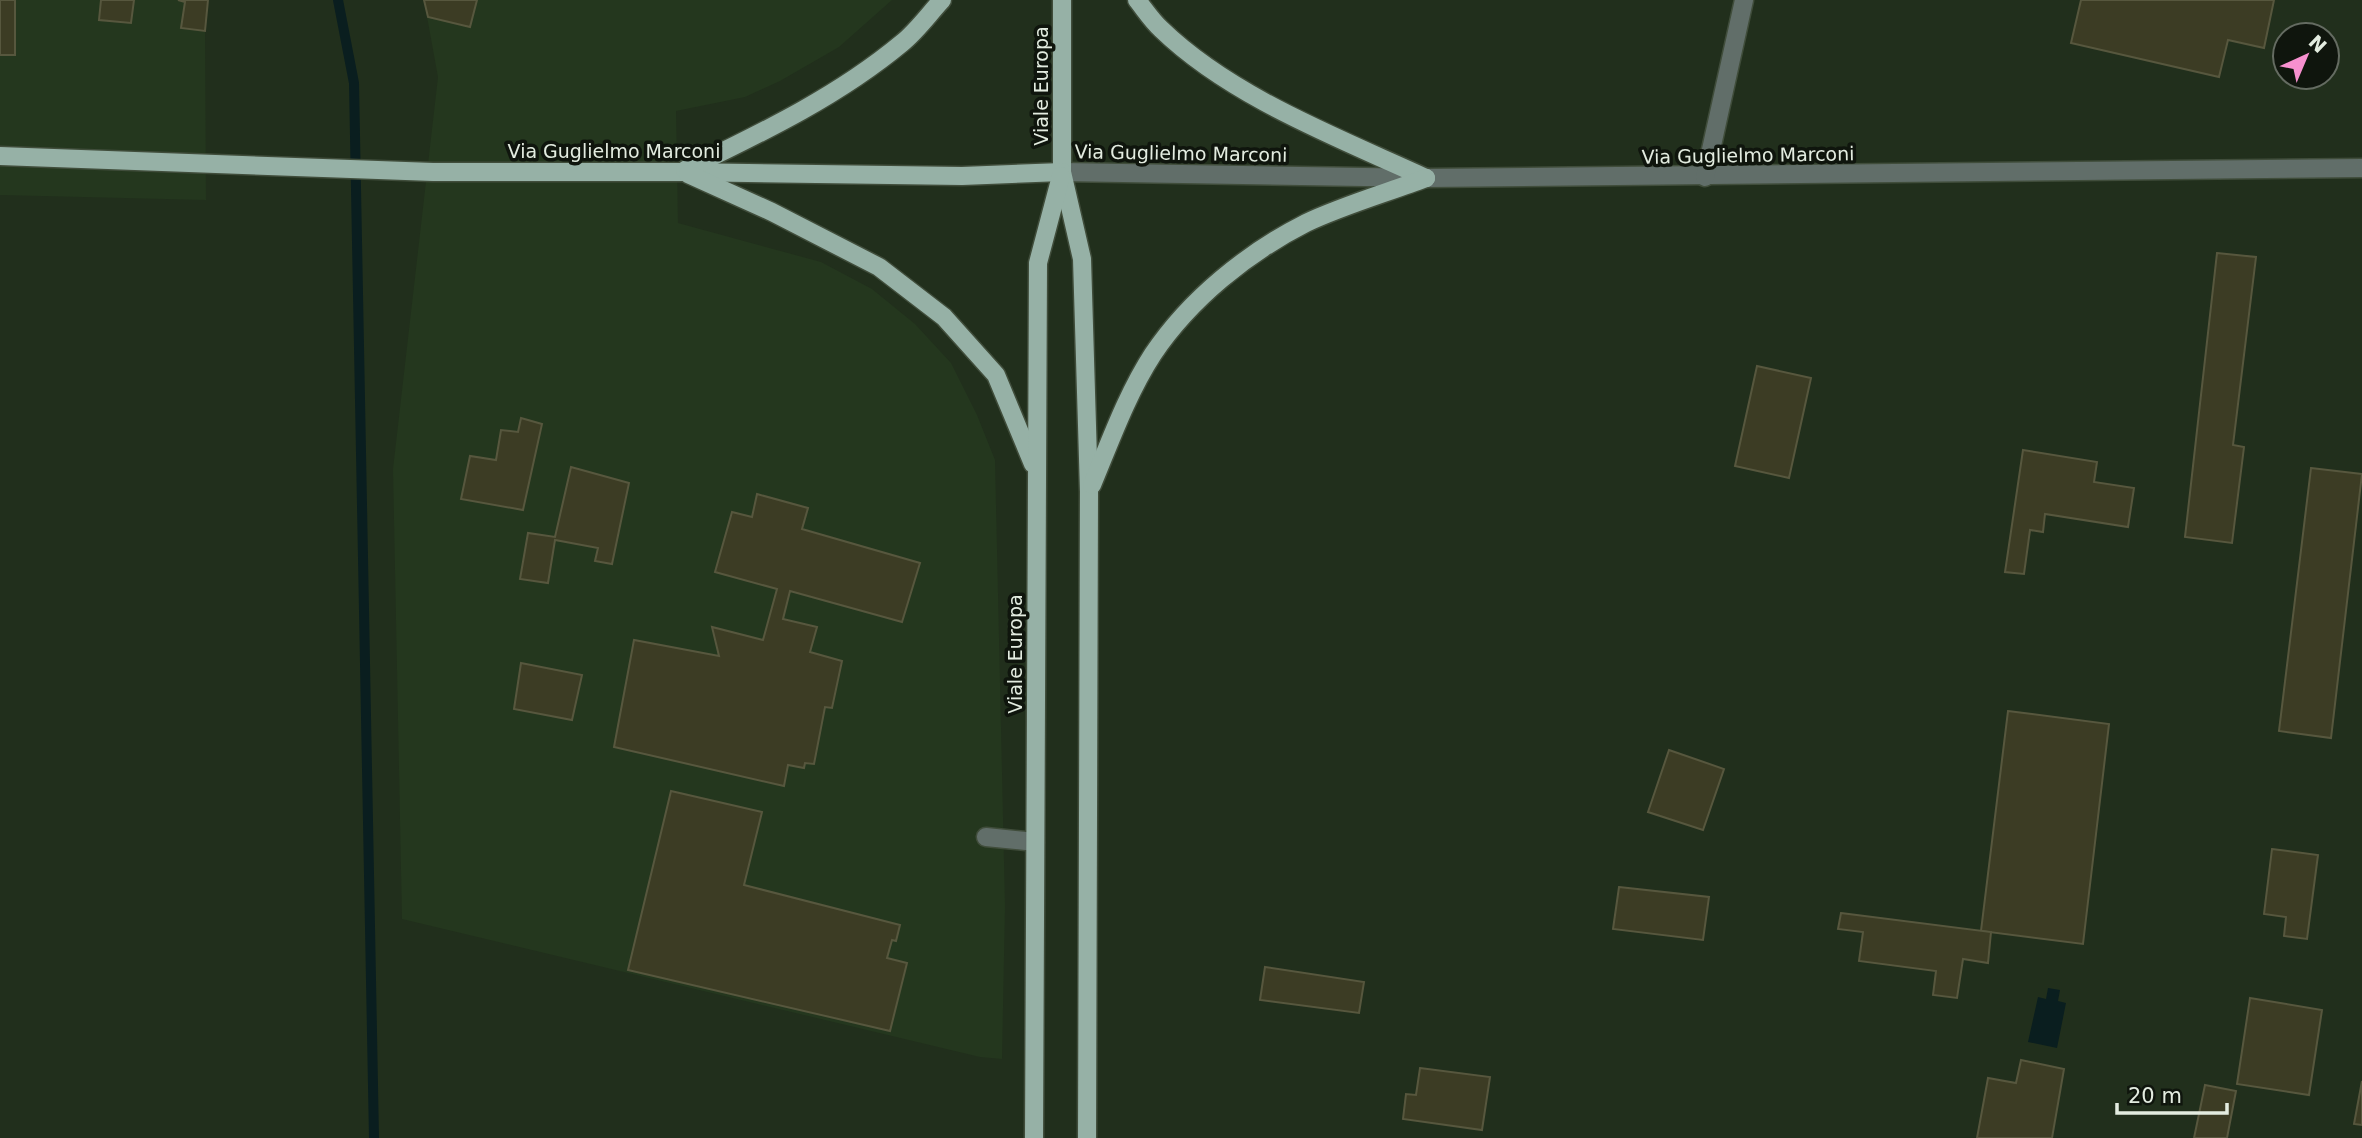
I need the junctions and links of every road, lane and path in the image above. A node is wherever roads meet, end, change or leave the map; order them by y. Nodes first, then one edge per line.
1 (942, 0) edge
2 (1062, 0) edge
3 (1138, 0) edge
4 (1744, 0) edge
5 (0, 156) edge
6 (2362, 169) edge
7 (681, 172) junction
8 (1062, 172) junction
9 (1704, 177) junction
10 (1426, 178) junction
11 (1036, 472) junction
12 (1089, 492) junction
13 (986, 837) dead end
14 (1035, 842) junction
15 (1034, 1138) edge
16 (1087, 1138) edge

1 - 7 main road
2 - 8 main road, Viale Europa
3 - 10 main road
4 - 9 street
5 - 7 main road, Via Guglielmo Marconi
6 - 9 street, Via Guglielmo Marconi
7 - 8 main road, Via Guglielmo Marconi
7 - 11 main road
8 - 10 street, Via Guglielmo Marconi
8 - 11 main road, Viale Europa
8 - 12 main road, Viale Europa
9 - 10 street, Via Guglielmo Marconi
10 - 12 main road
11 - 14 main road, Viale Europa
12 - 16 main road, Viale Europa
13 - 14 street
14 - 15 main road, Viale Europa

